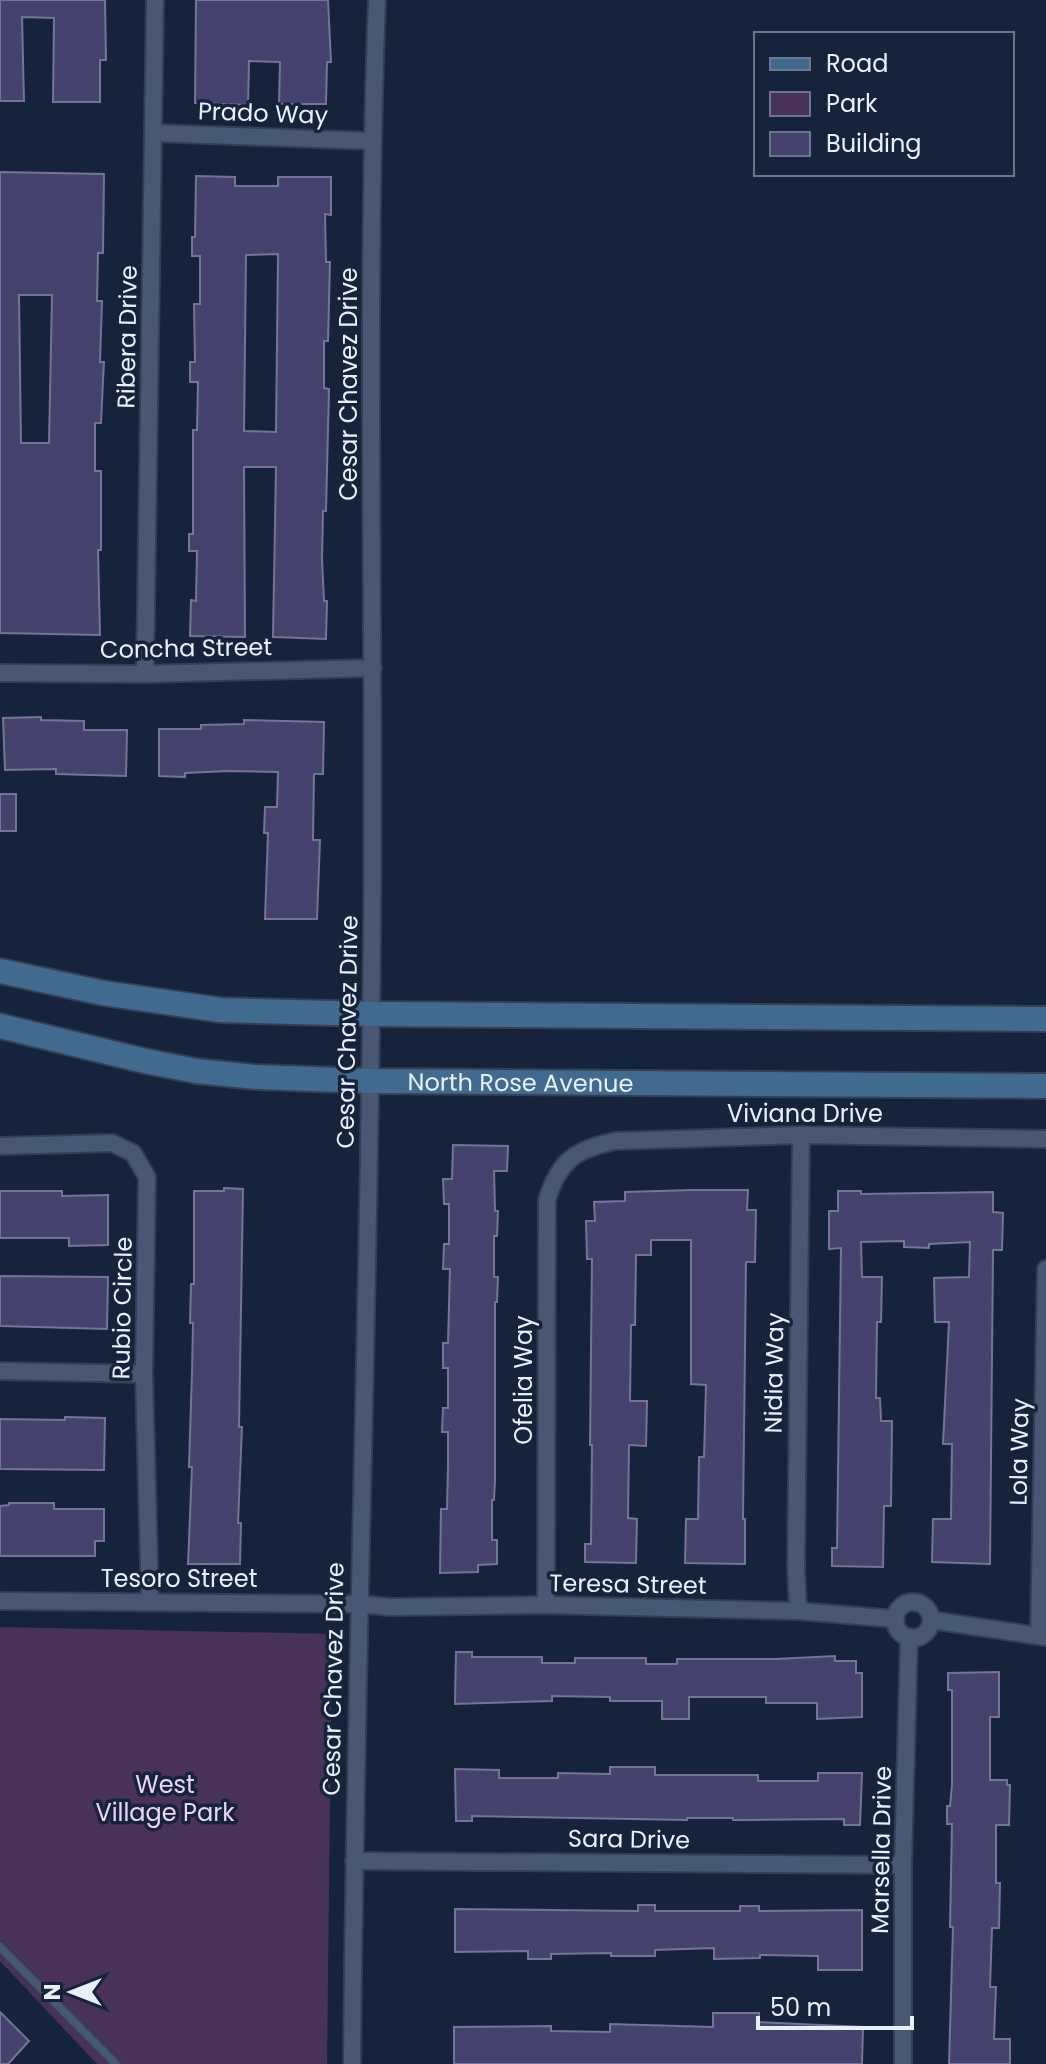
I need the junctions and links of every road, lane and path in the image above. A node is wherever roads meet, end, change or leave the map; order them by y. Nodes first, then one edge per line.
1 (155, 0) edge
2 (377, 0) edge
3 (154, 133) junction
4 (371, 141) junction
5 (373, 668) junction
6 (0, 673) edge
7 (145, 674) junction
8 (0, 971) edge
9 (371, 1014) junction
10 (1046, 1019) edge
11 (0, 1026) edge
12 (371, 1081) junction
13 (1046, 1086) edge
14 (801, 1135) junction
15 (1046, 1139) edge
16 (0, 1146) edge
17 (568, 1160) joint
18 (1046, 1269) edge
19 (0, 1371) edge
20 (144, 1374) junction
21 (0, 1601) edge
22 (150, 1602) junction
23 (358, 1604) junction
24 (546, 1605) junction
25 (798, 1611) junction
26 (896, 1619) junction
27 (931, 1620) junction
28 (1043, 1636) edge
29 (909, 1637) junction
30 (354, 1861) junction
31 (903, 1865) junction
32 (0, 1947) edge
33 (116, 2064) edge
34 (352, 2064) edge
35 (903, 2064) edge

1 - 3 street, Ribera Drive
2 - 4 street, Cesar Chavez Drive
3 - 4 street, Prado Way
3 - 7 street, Ribera Drive
4 - 5 street, Cesar Chavez Drive
5 - 7 street, Concha Street
5 - 9 street, Cesar Chavez Drive
6 - 7 street, Concha Street
8 - 9 main road
9 - 10 main road
9 - 12 street, Cesar Chavez Drive
11 - 12 main road, North Rose Avenue
12 - 13 main road, North Rose Avenue
12 - 23 street, Cesar Chavez Drive
14 - 15 street, Viviana Drive
14 - 17 street, Viviana Drive
14 - 25 street, Nidia Way
16 - 20 street, Rubio Circle
17 - 24 street, Ofelia Way
18 - 28 street, Lola Way
19 - 20 street
20 - 22 street, Rubio Circle
21 - 22 street, Tesoro Street
22 - 23 street, Tesoro Street
23 - 24 street, Teresa Street
23 - 30 street, Cesar Chavez Drive
24 - 25 street, Teresa Street
25 - 26 street, Teresa Street
26 - 27 street
26 - 29 street
27 - 28 street
27 - 29 street
29 - 31 street, Marsella Drive
30 - 31 street, Sara Drive
30 - 34 street, Cesar Chavez Drive
31 - 35 street, Marsella Drive
32 - 33 lane

